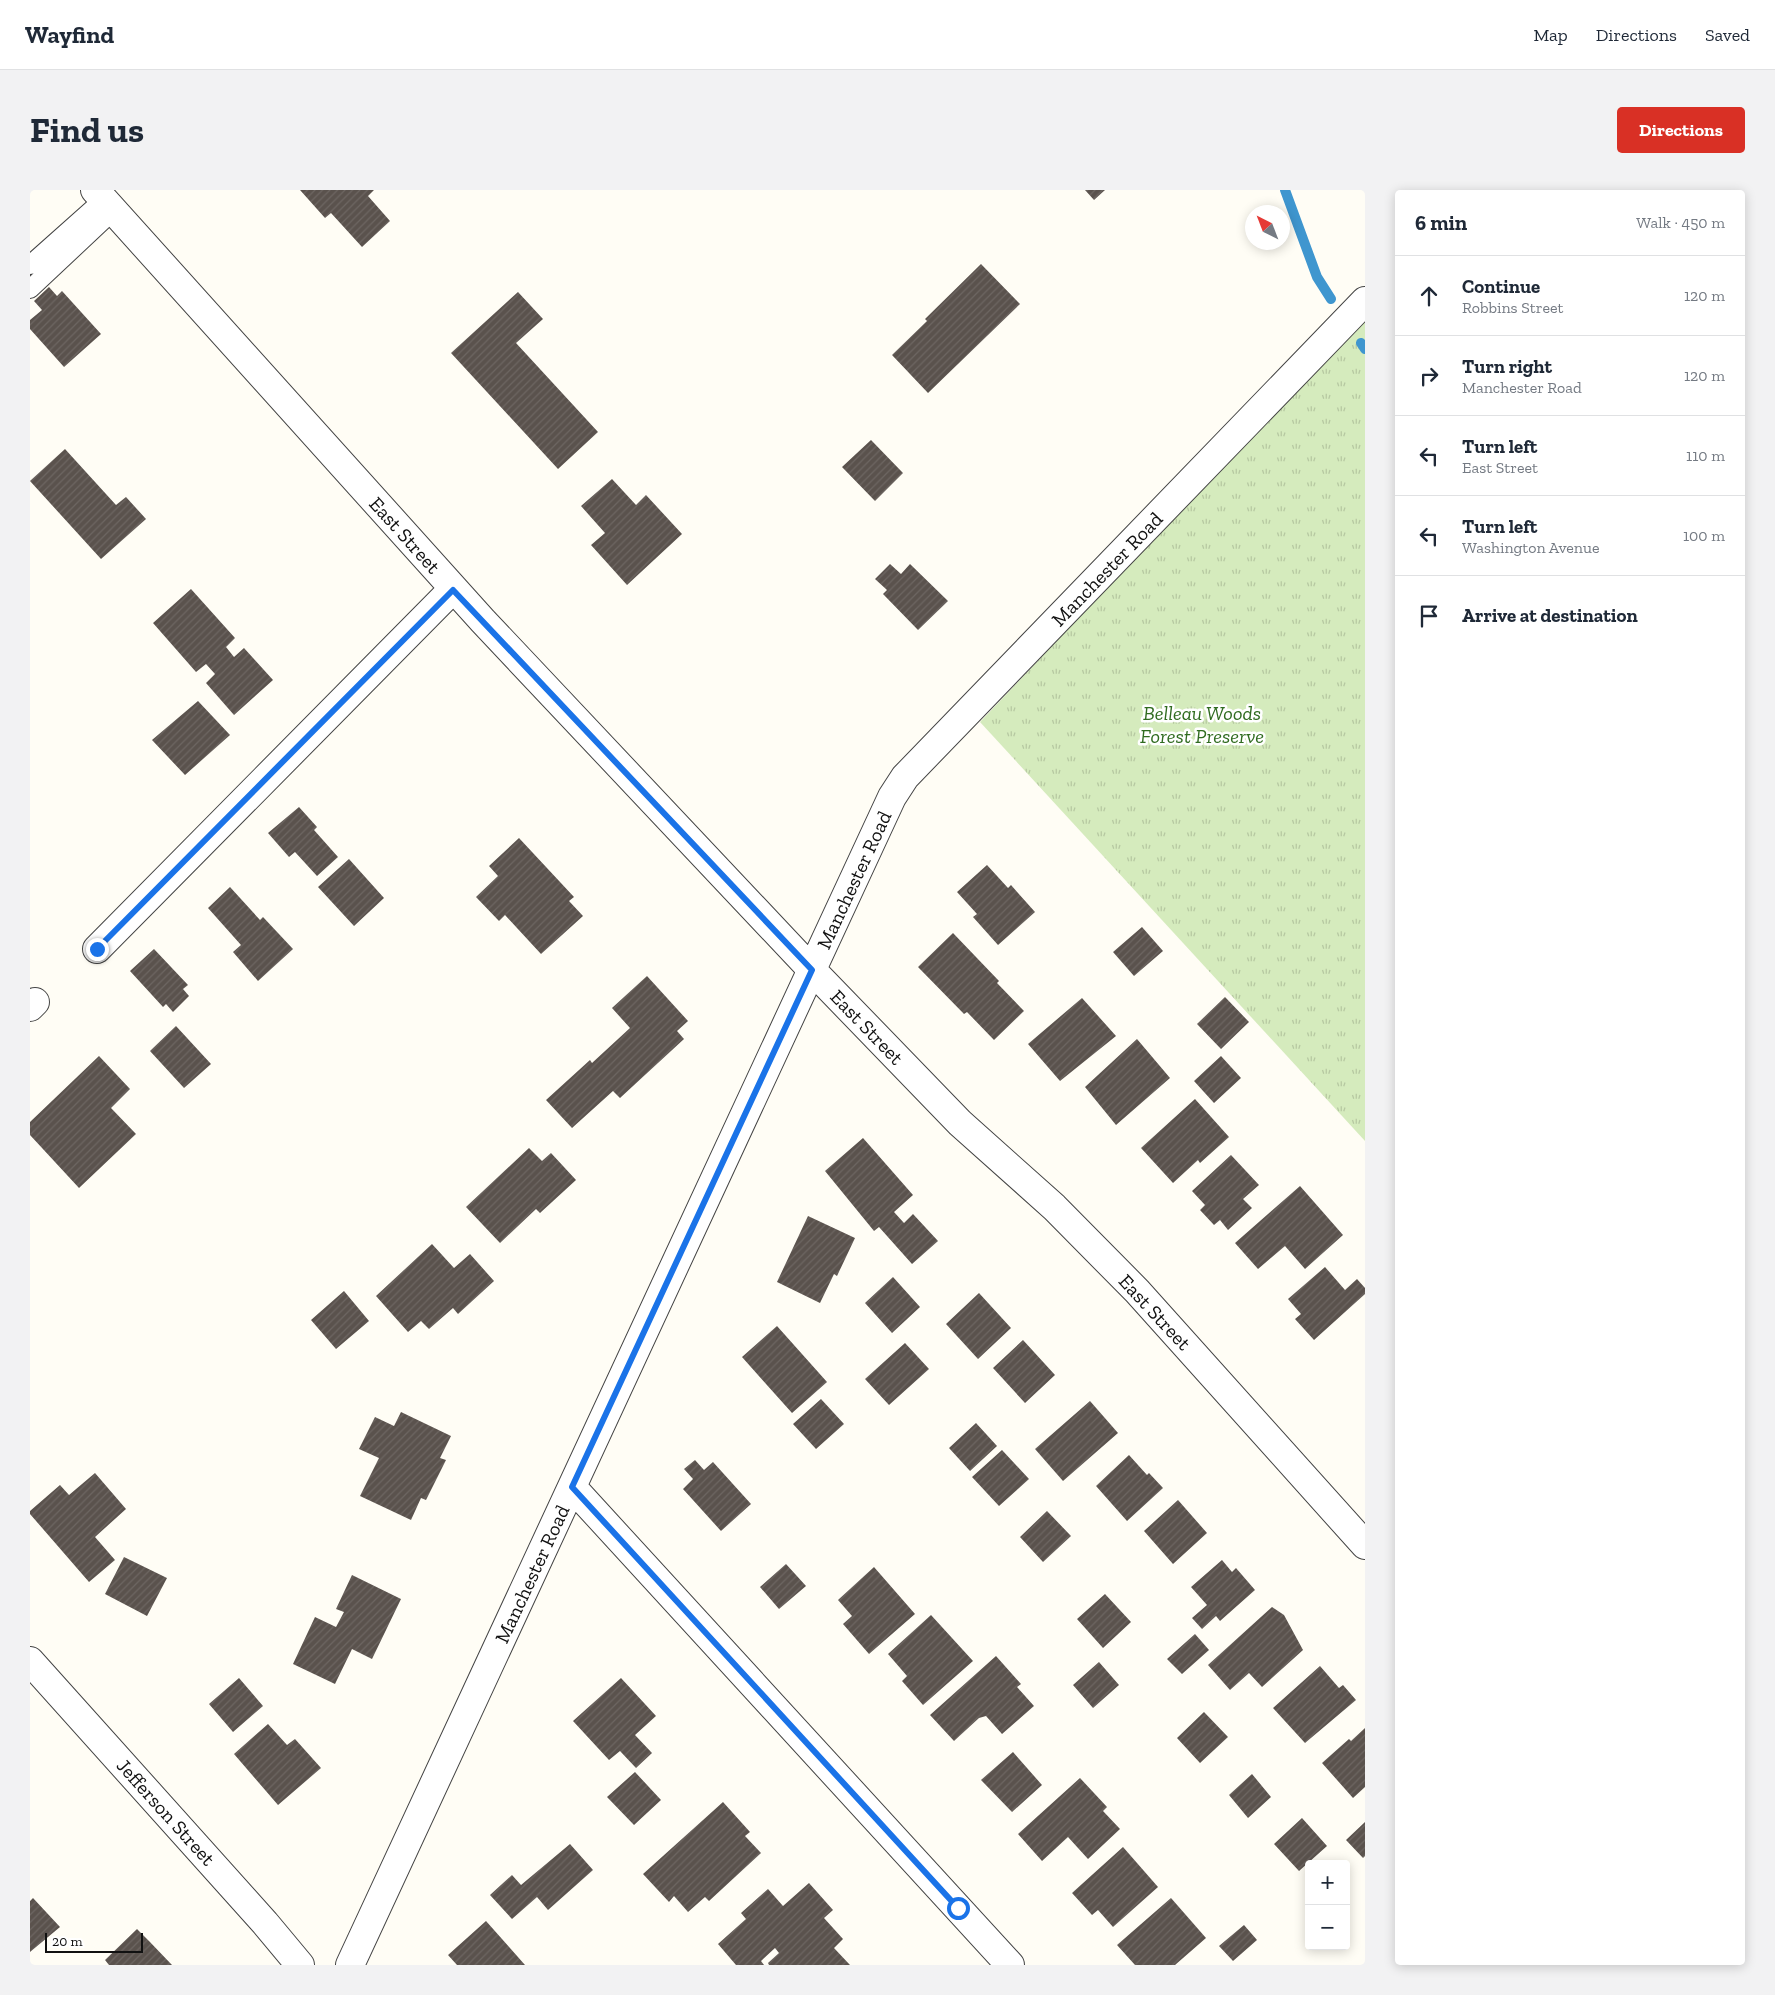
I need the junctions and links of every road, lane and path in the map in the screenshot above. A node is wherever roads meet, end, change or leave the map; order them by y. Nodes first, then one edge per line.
1 (104, 200) edge
2 (30, 265) edge
3 (30, 289) edge
4 (1364, 303) edge
5 (453, 590) junction
6 (97, 949) dead end
7 (812, 970) junction
8 (572, 1487) junction
9 (1365, 1545) edge
10 (30, 1661) edge
11 (300, 1965) edge
12 (350, 1965) edge
13 (1010, 1965) edge

1 - 2 lane
1 - 3 lane
1 - 5 street, East Street
4 - 7 street, Manchester Road
5 - 6 street
5 - 7 street, East Street
7 - 8 street, Manchester Road
7 - 9 street, East Street
8 - 12 street, Manchester Road
8 - 13 street
10 - 11 street, Jefferson Street

